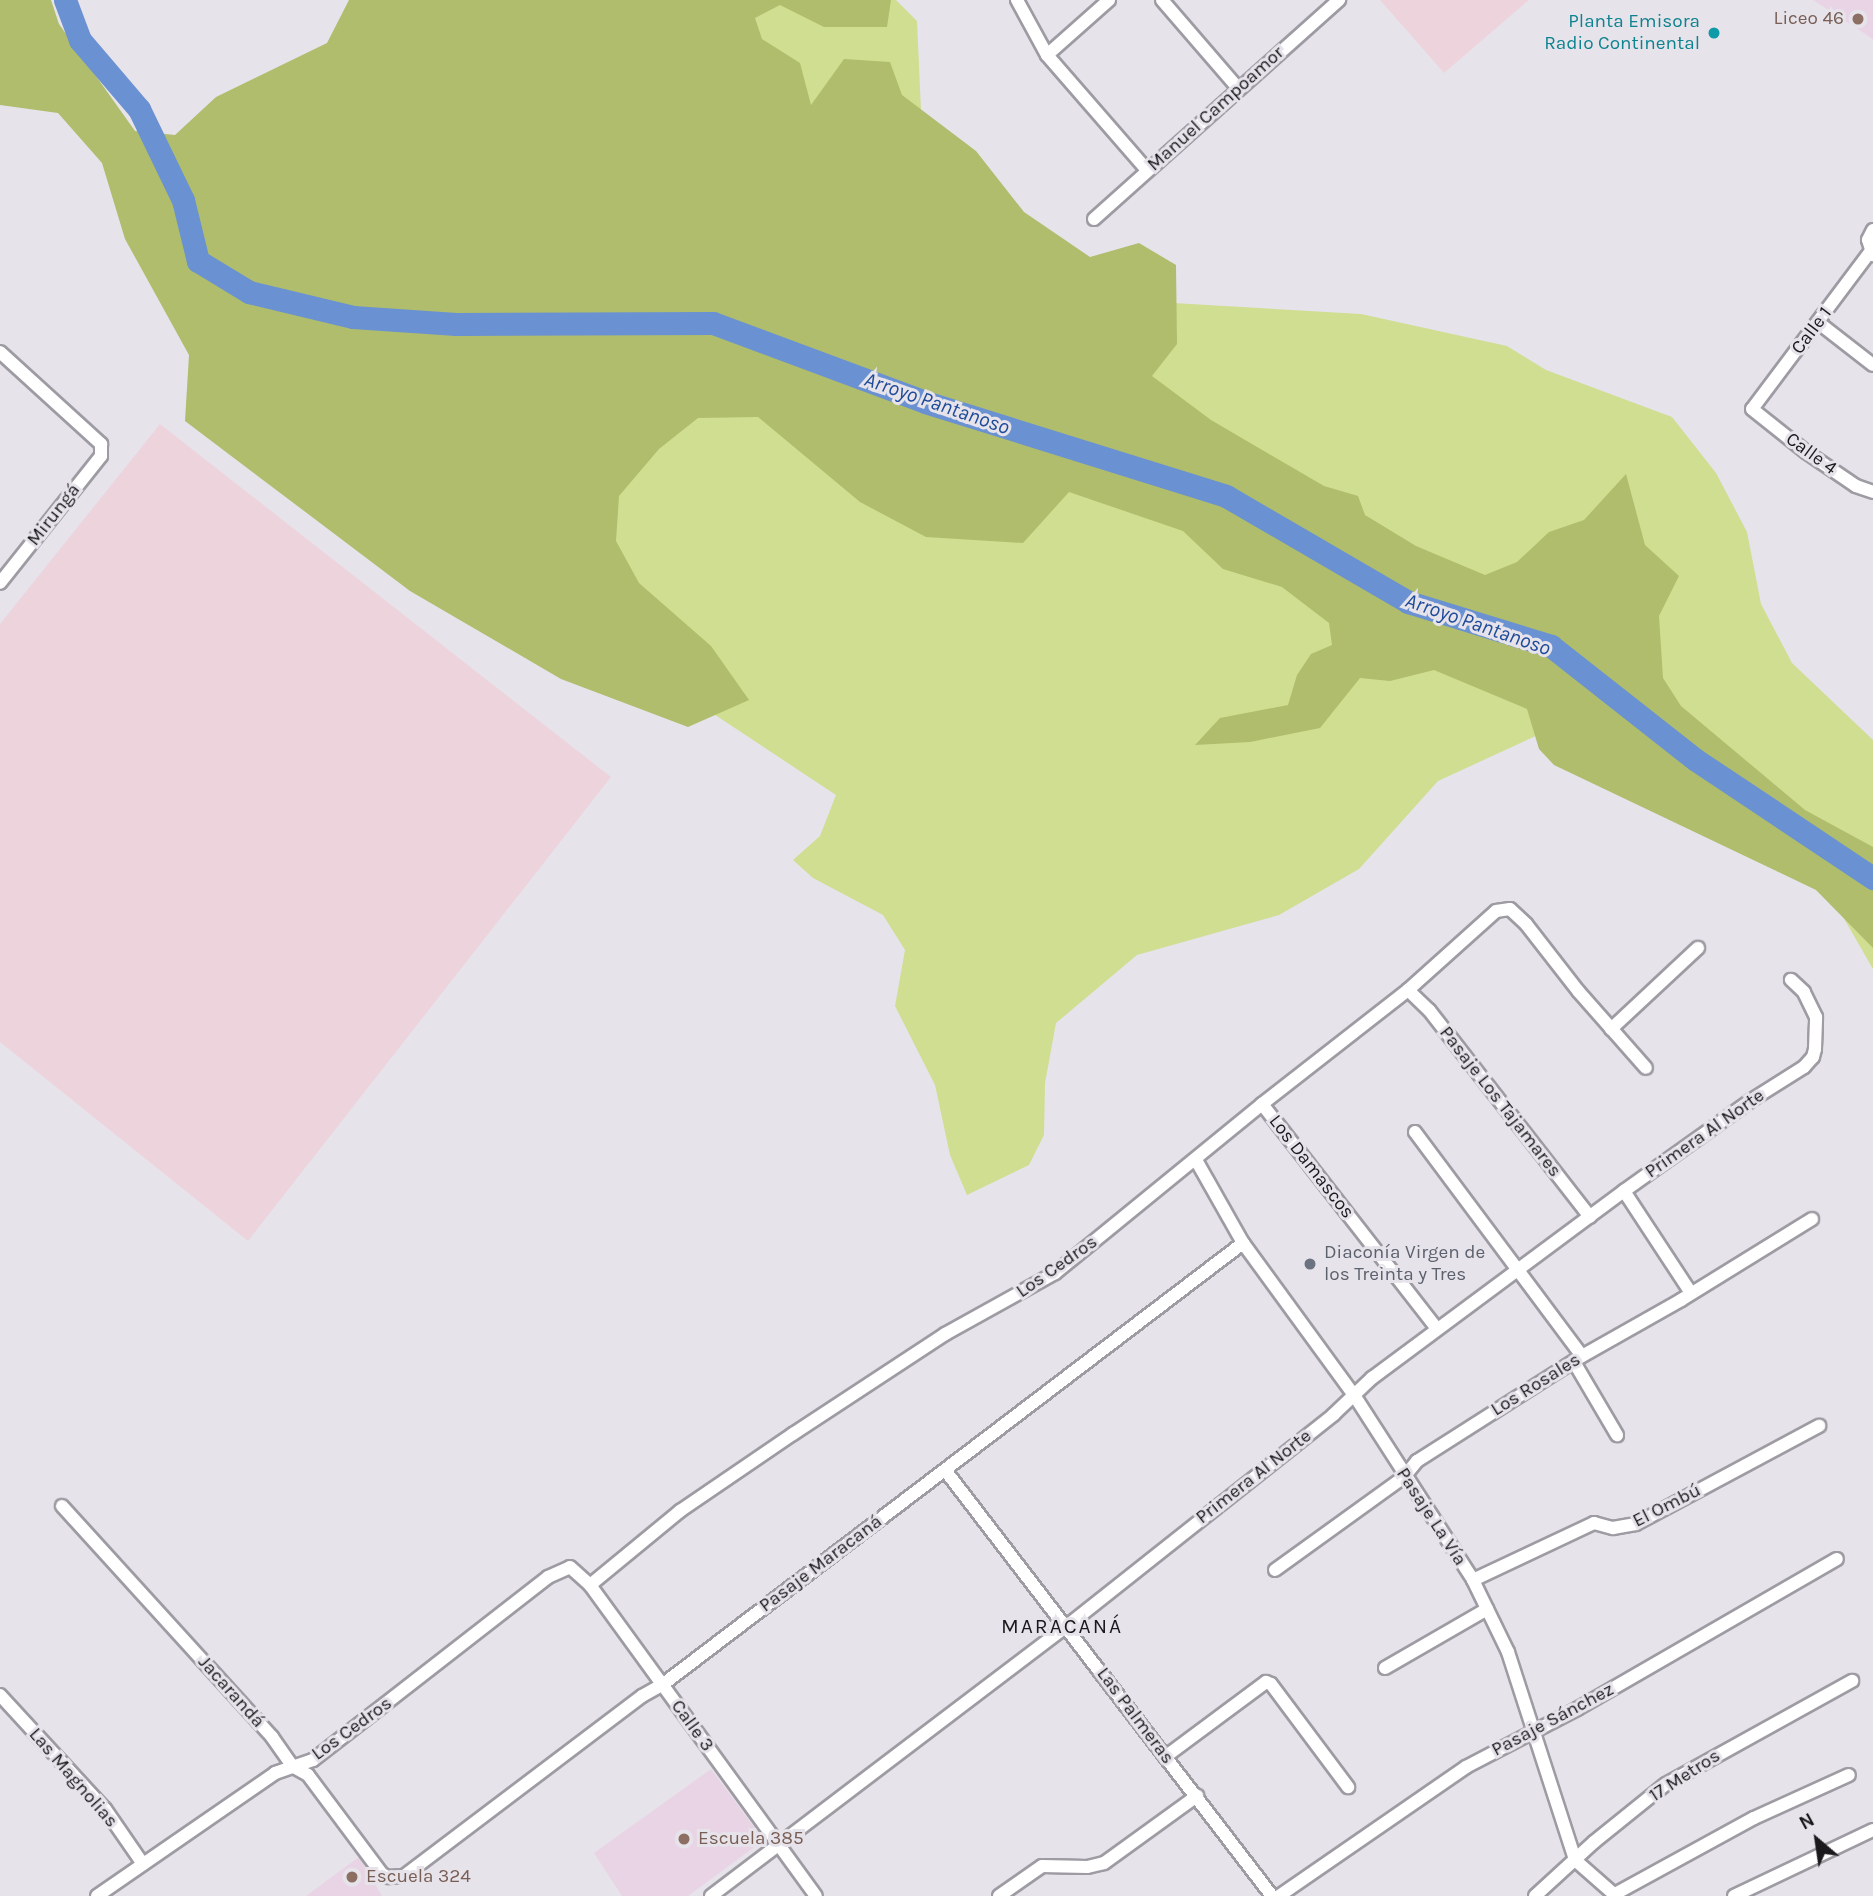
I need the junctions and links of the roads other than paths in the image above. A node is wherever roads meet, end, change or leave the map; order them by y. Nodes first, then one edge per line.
1 (1017, 0) edge
2 (1109, 0) edge
3 (1162, 0) edge
4 (1330, 3) edge
5 (1047, 55) junction
6 (1238, 88) junction
7 (1147, 170) junction
8 (1094, 219) dead end
9 (1873, 230) edge
10 (1871, 254) edge
11 (1819, 323) junction
12 (0, 352) edge
13 (1873, 365) edge
14 (1752, 409) joint
15 (1873, 492) edge
16 (0, 583) edge
17 (1698, 948) dead end
18 (1791, 980) dead end
19 (1408, 990) junction
20 (1611, 1029) junction
21 (1646, 1068) dead end
22 (1262, 1104) junction
23 (1415, 1132) dead end
24 (1196, 1160) junction
25 (1624, 1191) junction
26 (1590, 1217) junction
27 (1812, 1219) dead end
28 (1243, 1243) junction
29 (1518, 1269) junction
30 (1691, 1293) junction
31 (1437, 1329) junction
32 (1578, 1359) junction
33 (1354, 1395) junction
34 (1819, 1426) dead end
35 (1617, 1435) dead end
36 (945, 1470) junction
37 (1404, 1477) junction
38 (62, 1506) dead end
39 (1837, 1559) dead end
40 (561, 1569) joint
41 (1275, 1570) dead end
42 (1472, 1580) junction
43 (590, 1585) junction
44 (1487, 1609) junction
45 (1067, 1626) junction
46 (1385, 1668) dead end
47 (1852, 1681) dead end
48 (662, 1685) junction
49 (0, 1695) edge
50 (1532, 1729) junction
51 (1166, 1757) junction
52 (292, 1766) junction
53 (1849, 1775) dead end
54 (1348, 1787) dead end
55 (1197, 1796) junction
56 (1873, 1830) edge
57 (779, 1844) junction
58 (1575, 1860) junction
59 (143, 1864) junction
60 (395, 1877) joint
61 (1615, 1895) edge
62 (97, 1896) edge
63 (711, 1896) edge
64 (816, 1896) edge
65 (999, 1896) edge
66 (1272, 1896) edge
67 (1279, 1896) edge
68 (1535, 1896) edge
69 (1734, 1896) edge

1 - 5 street
2 - 5 street
3 - 6 street
4 - 6 street, Manuel Campoamor
5 - 7 street
6 - 7 street, Manuel Campoamor
7 - 8 street, Manuel Campoamor
9 - 10 street
10 - 11 street, Calle 1
11 - 13 street
11 - 14 street, Calle 1
12 - 16 street, Mirungá
14 - 15 street, Calle 4
17 - 20 street
18 - 25 street, Primera Al Norte
19 - 20 street, Los Cedros
19 - 22 street, Los Cedros
19 - 26 street, Pasaje Los Tajamares
20 - 21 street
22 - 24 street, Los Cedros
22 - 31 street, Los Damascos
23 - 29 street
24 - 28 street, Pasaje La Vía
24 - 43 street, Los Cedros
25 - 26 street, Primera Al Norte
25 - 30 street
26 - 29 street, Primera Al Norte
27 - 30 street, Los Rosales
28 - 33 street, Pasaje La Vía
28 - 36 street, Pasaje Maracaná
29 - 31 street, Primera Al Norte
29 - 32 street
30 - 32 street, Los Rosales
31 - 33 street, Primera Al Norte
32 - 35 street
32 - 37 street, Los Rosales
33 - 37 street, Pasaje La Vía
33 - 45 street, Primera Al Norte
34 - 42 street, El Ombú
36 - 45 street, Las Palmeras
36 - 48 street, Pasaje Maracaná
37 - 41 street, Los Rosales
37 - 42 street, Pasaje La Vía
38 - 52 street, Jacarandá
39 - 50 street, Pasaje Sánchez
40 - 43 street, Calle 3
40 - 52 street, Los Cedros
42 - 44 street, Pasaje La Vía
43 - 48 street, Calle 3
44 - 46 street
44 - 50 street, Pasaje La Vía
45 - 51 street, Las Palmeras
45 - 57 street, Primera Al Norte
47 - 58 street, 17 Metros
48 - 57 street, Calle 3
48 - 60 street, Pasaje Maracaná
49 - 59 street, Las Magnolias
50 - 58 street, Pasaje La Vía
50 - 67 street, Pasaje Sánchez
51 - 54 street
51 - 55 street, Las Palmeras
52 - 59 street, Los Cedros
52 - 60 street, Jacarandá
53 - 61 street
55 - 65 street
55 - 66 street, Las Palmeras
56 - 69 street
57 - 63 street, Primera Al Norte
57 - 64 street, Calle 3
58 - 61 street
58 - 68 street, 17 Metros
59 - 62 street, Los Cedros

